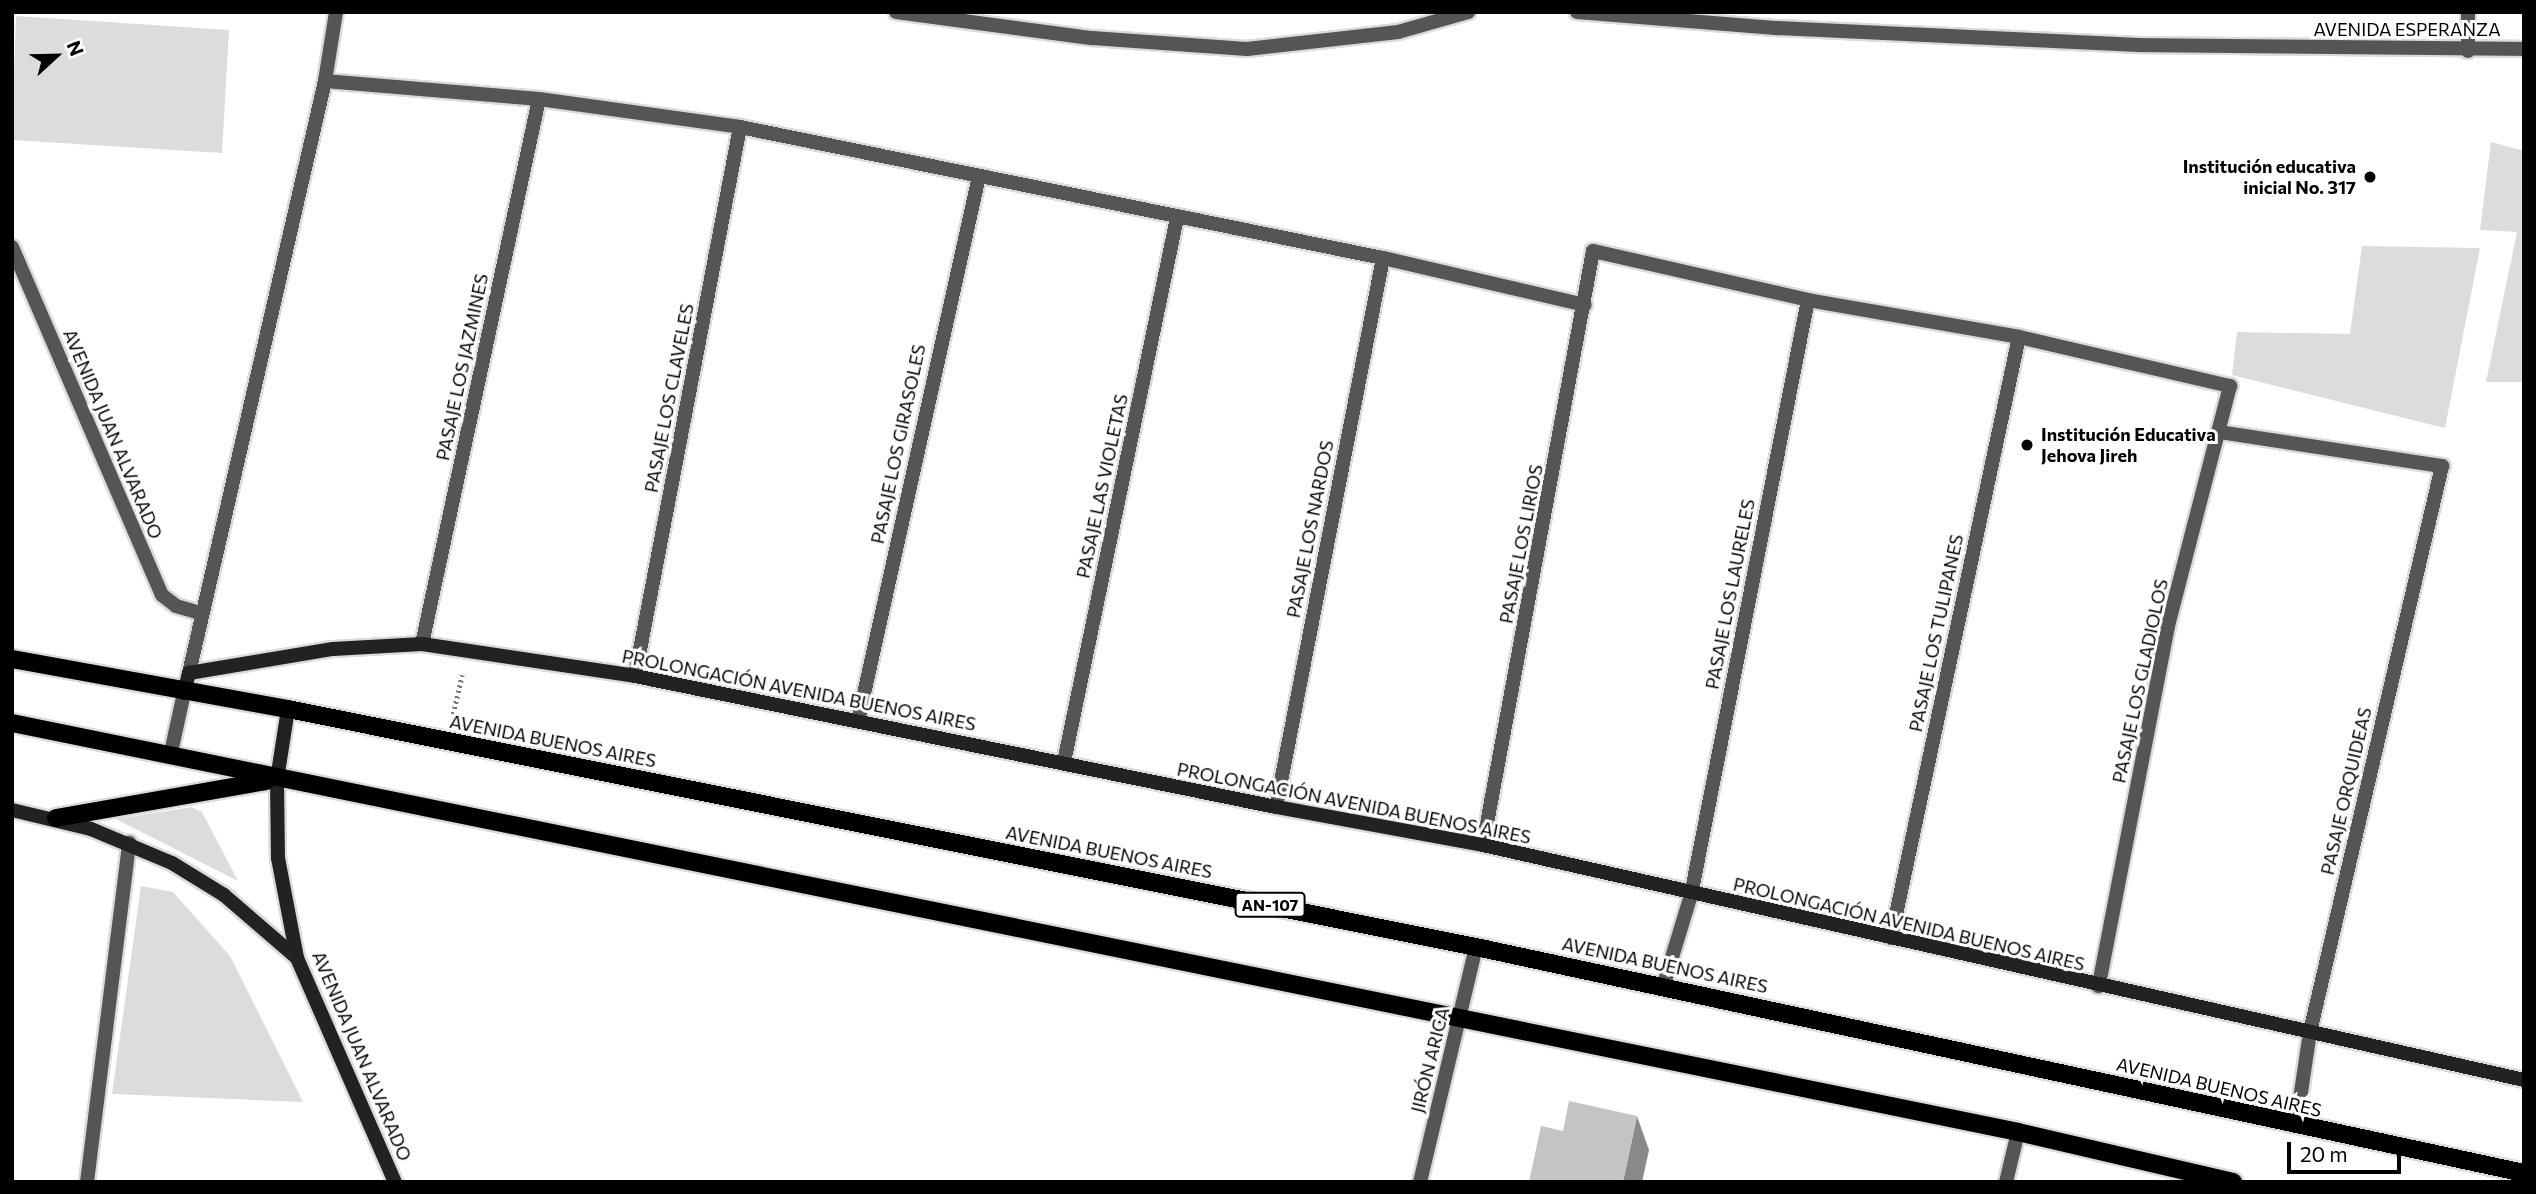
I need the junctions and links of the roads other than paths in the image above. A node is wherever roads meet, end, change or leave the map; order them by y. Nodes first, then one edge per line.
1 (336, 12) edge
2 (896, 12) edge
3 (1468, 12) edge
4 (1577, 12) edge
5 (2468, 12) edge
6 (2524, 48) edge
7 (2468, 51) junction
8 (325, 81) junction
9 (539, 99) junction
10 (740, 127) junction
11 (979, 176) junction
12 (1177, 218) junction
13 (12, 247) edge
14 (1383, 258) junction
15 (1808, 300) junction
16 (1585, 305) junction
17 (2019, 337) junction
18 (2219, 432) junction
19 (201, 613) junction
20 (422, 644) junction
21 (12, 659) edge
22 (189, 673) junction
23 (635, 676) junction
24 (184, 693) junction
25 (288, 709) junction
26 (858, 721) junction
27 (12, 723) edge
28 (170, 757) junction
29 (1064, 762) junction
30 (277, 779) junction
31 (1276, 807) junction
32 (12, 810) edge
33 (56, 818) junction
34 (129, 843) junction
35 (1483, 845) junction
36 (1690, 895) junction
37 (1891, 938) junction
38 (1476, 947) junction
39 (297, 958) junction
40 (1663, 986) junction
41 (2099, 986) junction
42 (1460, 1020) junction
43 (2310, 1032) junction
44 (2524, 1080) edge
45 (2296, 1126) junction
46 (2018, 1132) junction
47 (2524, 1173) edge
48 (87, 1182) edge
49 (396, 1182) edge
50 (1420, 1182) edge
51 (2006, 1182) edge
52 (2233, 1182) edge

1 - 8 street
2 - 3 street
4 - 7 street, AVENIDA ESPERANZA
5 - 7 street
6 - 7 street, AVENIDA ESPERANZA
8 - 9 street
8 - 19 street
9 - 10 street
9 - 20 street, PASAJE LOS JAZMINES
10 - 11 street
10 - 23 street, PASAJE LOS CLAVELES
11 - 12 street
11 - 26 street, PASAJE LOS GIRASOLES
12 - 14 street
12 - 29 street, PASAJE LAS VIOLETAS
13 - 19 street, AVENIDA JUAN ALVARADO
14 - 16 street
14 - 31 street, PASAJE LOS NARDOS
15 - 16 street, PASAJE LOS LIRIOS
15 - 17 street
15 - 36 street, PASAJE LOS LAURELES
16 - 35 street, PASAJE LOS LIRIOS
17 - 18 street, PASAJE LOS GLADIOLOS
17 - 37 street, PASAJE LOS TULIPANES
18 - 41 street, PASAJE LOS GLADIOLOS
18 - 43 street, PASAJE ORQUIDEAS
19 - 22 street
20 - 22 street, PROLONGACIÓN AVENIDA BUENOS AIRES
20 - 23 street, PROLONGACIÓN AVENIDA BUENOS AIRES
21 - 24 main road, AVENIDA BUENOS AIRES / AN-107
22 - 24 street
23 - 26 street, PROLONGACIÓN AVENIDA BUENOS AIRES
24 - 25 main road, AVENIDA BUENOS AIRES / AN-107
24 - 28 street
25 - 30 street, AVENIDA JUAN ALVARADO
25 - 38 main road, AVENIDA BUENOS AIRES / AN-107
26 - 29 street, PROLONGACIÓN AVENIDA BUENOS AIRES
27 - 28 main road
28 - 30 main road
29 - 31 street, PROLONGACIÓN AVENIDA BUENOS AIRES
30 - 33 main road
30 - 39 street, AVENIDA JUAN ALVARADO
30 - 42 main road
31 - 35 street, PROLONGACIÓN AVENIDA BUENOS AIRES
32 - 33 street
33 - 34 street
34 - 39 street
34 - 48 street
35 - 36 street, PROLONGACIÓN AVENIDA BUENOS AIRES
36 - 37 street, PROLONGACIÓN AVENIDA BUENOS AIRES
36 - 40 street, PASAJE LOS LAURELES
37 - 41 street, PROLONGACIÓN AVENIDA BUENOS AIRES
38 - 40 main road, AVENIDA BUENOS AIRES / AN-107
38 - 42 street, JIRÓN ARICA
39 - 49 street, AVENIDA JUAN ALVARADO
40 - 45 main road, AVENIDA BUENOS AIRES / AN-107
41 - 43 street, PROLONGACIÓN AVENIDA BUENOS AIRES
42 - 46 main road
42 - 50 street, JIRÓN ARICA
43 - 44 street, PROLONGACIÓN AVENIDA BUENOS AIRES
43 - 45 street, PASAJE ORQUIDEAS
45 - 47 main road, AVENIDA BUENOS AIRES / AN-107
46 - 51 street
46 - 52 main road

